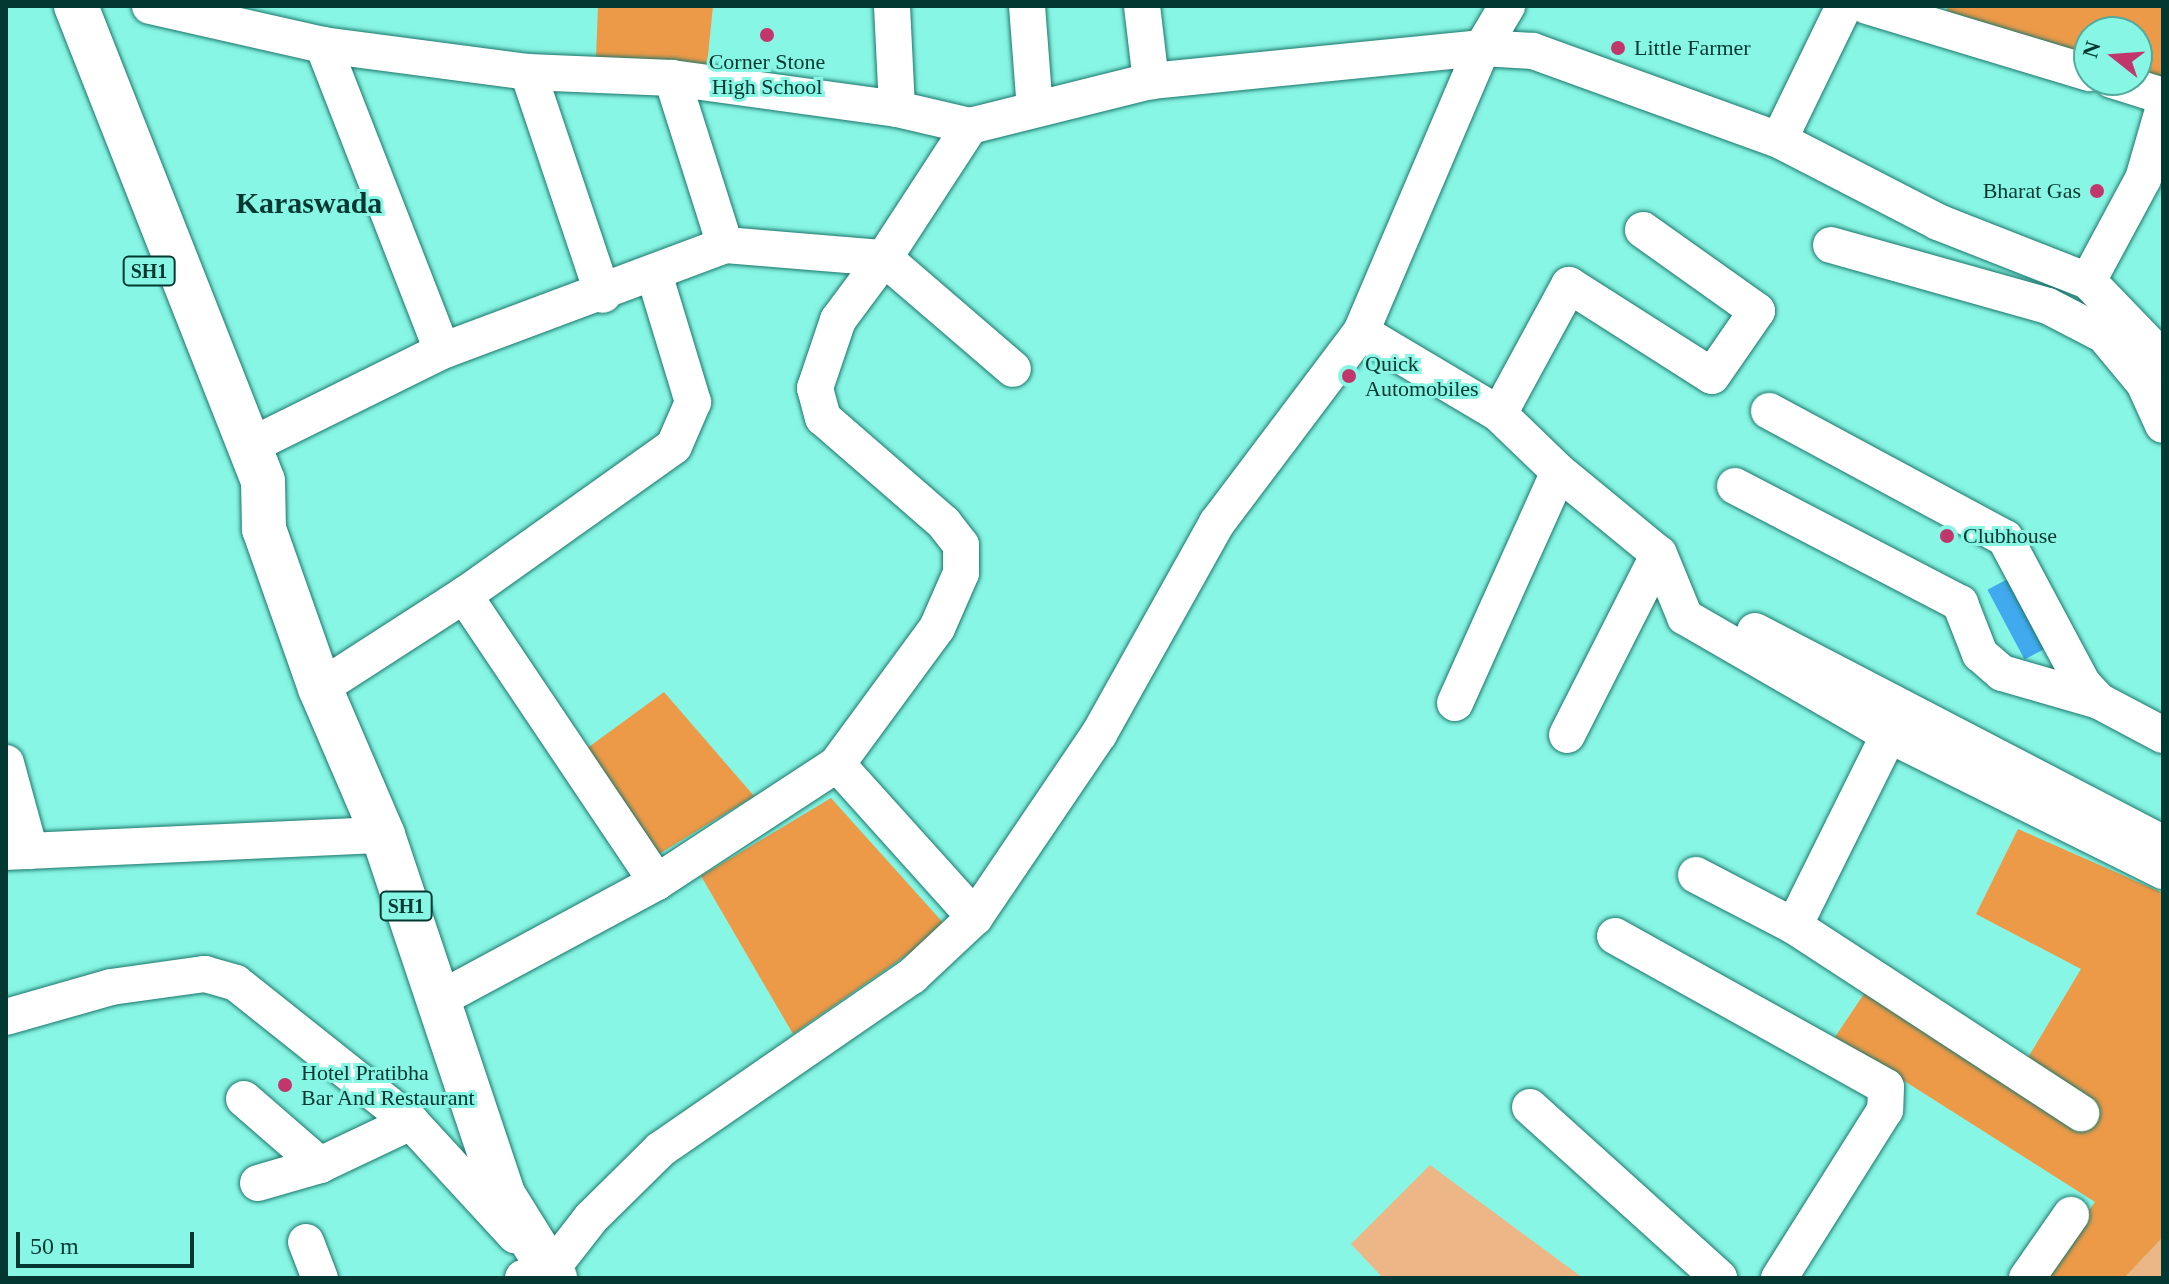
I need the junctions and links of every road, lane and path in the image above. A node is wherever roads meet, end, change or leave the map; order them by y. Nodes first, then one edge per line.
1 (46, 6) edge
2 (76, 6) edge
3 (150, 6) edge
4 (892, 6) edge
5 (1027, 6) edge
6 (1142, 6) edge
7 (1507, 6) edge
8 (1844, 6) edge
9 (1867, 6) edge
10 (323, 45) junction
11 (1482, 48) junction
12 (2073, 68) edge
13 (528, 72) junction
14 (672, 78) junction
15 (1151, 81) junction
16 (897, 109) junction
17 (1035, 109) junction
18 (2163, 110) edge
19 (970, 126) junction
20 (1779, 140) junction
21 (1938, 222) junction
22 (1643, 230) dead end
23 (725, 245) junction
24 (1831, 245) dead end
25 (884, 258) junction
26 (1923, 271) junction
27 (654, 274) junction
28 (2088, 281) junction
29 (603, 295) junction
30 (1361, 332) junction
31 (442, 351) junction
32 (2163, 359) edge
33 (1013, 369) dead end
34 (1769, 411) dead end
35 (1499, 414) junction
36 (2163, 425) edge
37 (250, 446) junction
38 (1559, 472) junction
39 (1735, 486) dead end
40 (264, 529) junction
41 (1659, 554) junction
42 (464, 595) junction
43 (1700, 602) dead end
44 (320, 688) junction
45 (2099, 701) junction
46 (1455, 703) dead end
47 (1567, 735) dead end
48 (1889, 735) junction
49 (2163, 735) edge
50 (6, 763) edge
51 (837, 764) junction
52 (383, 835) junction
53 (2163, 843) edge
54 (18, 852) edge
55 (2163, 871) edge
56 (1696, 875) dead end
57 (657, 882) junction
58 (975, 917) junction
59 (1794, 926) junction
60 (1615, 936) dead end
61 (438, 1000) junction
62 (6, 1017) edge
63 (244, 1099) dead end
64 (1530, 1107) dead end
65 (2081, 1113) dead end
66 (411, 1122) junction
67 (320, 1165) junction
68 (258, 1183) dead end
69 (2071, 1215) dead end
70 (306, 1242) dead end
71 (542, 1276) edge
72 (320, 1278) edge
73 (1719, 1278) edge
74 (1779, 1278) edge
75 (2027, 1278) edge

1 - 40 main road, SH1
2 - 37 main road, SH1
3 - 10 street
4 - 16 street
5 - 17 street
6 - 15 street
7 - 11 street
8 - 20 street
9 - 12 street
10 - 13 street
10 - 31 street
11 - 15 street
11 - 20 street
11 - 30 street
13 - 14 street
13 - 29 street
14 - 16 street
14 - 23 street
15 - 17 street
16 - 19 street
17 - 19 street
18 - 28 street
19 - 25 street
20 - 21 street
21 - 26 street
21 - 28 street
22 - 35 street
23 - 25 street
23 - 27 street
24 - 26 street
25 - 33 street
25 - 51 street
26 - 36 street
27 - 29 street
27 - 42 street
28 - 32 street
29 - 31 street
30 - 35 street
30 - 58 street
31 - 37 street
34 - 45 street
35 - 38 street
37 - 40 main road, SH1
38 - 41 street
38 - 46 street
39 - 45 street
40 - 44 main road, SH1
41 - 47 street
41 - 48 street
42 - 44 street
42 - 57 street
43 - 53 street
44 - 52 main road, SH1
45 - 49 street
48 - 55 street
48 - 59 street
50 - 54 street
51 - 57 street
51 - 58 street
52 - 54 street
52 - 61 main road, SH1
56 - 59 street
57 - 61 street
58 - 71 street
59 - 65 street
60 - 74 street
61 - 71 main road, SH1
62 - 66 street
63 - 67 street
64 - 73 street
66 - 67 street
66 - 71 street
67 - 68 street
69 - 75 street
70 - 72 street

